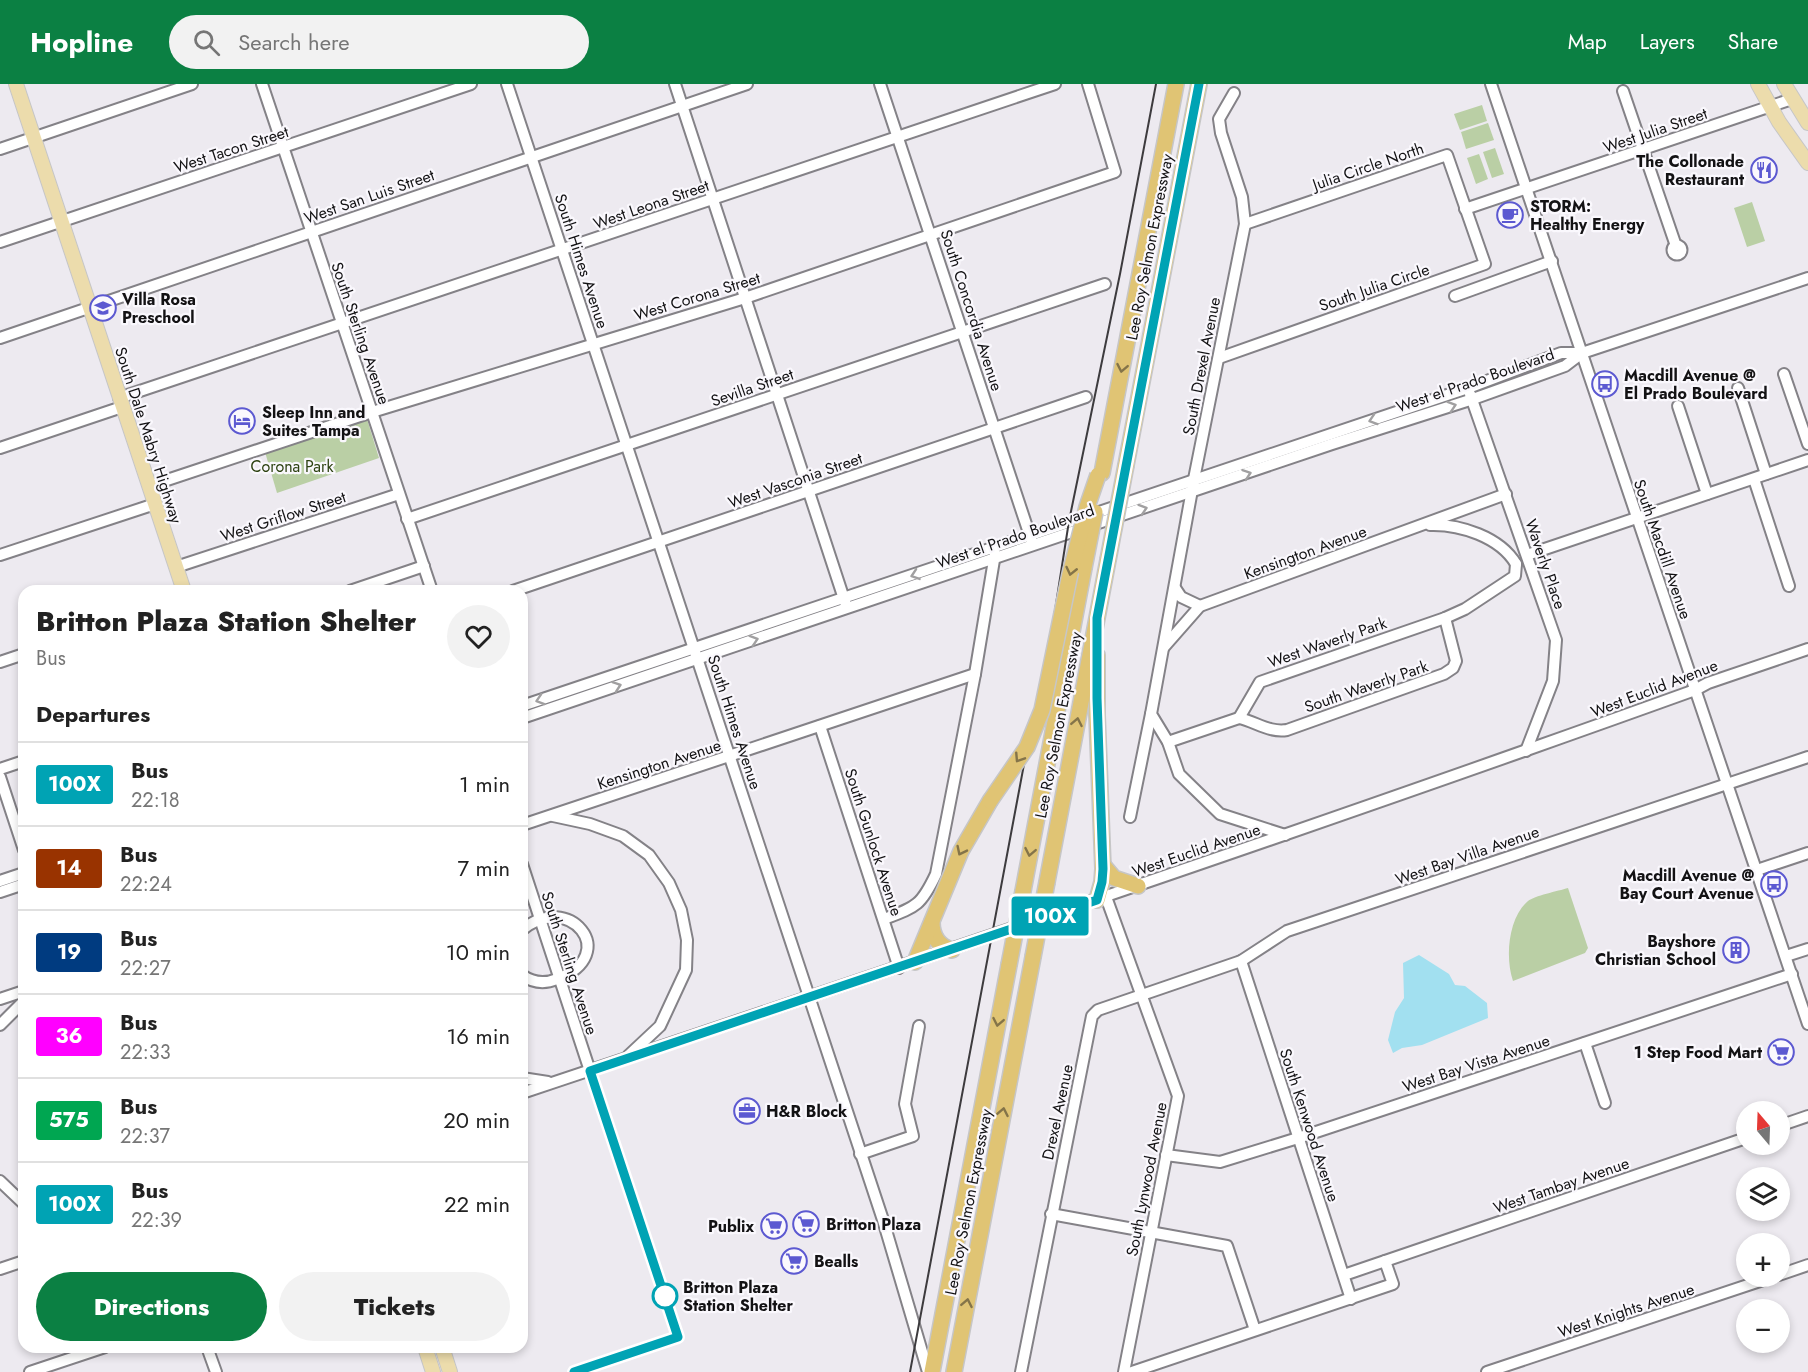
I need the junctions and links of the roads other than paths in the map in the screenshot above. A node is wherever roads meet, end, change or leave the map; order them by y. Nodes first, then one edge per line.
1 (16, 84) edge
2 (192, 84) edge
3 (262, 84) edge
4 (471, 84) edge
5 (507, 84) edge
6 (675, 84) edge
7 (747, 84) edge
8 (880, 84) edge
9 (1055, 84) edge
10 (1088, 84) edge
11 (1176, 84) edge
12 (1199, 84) edge
13 (1491, 84) edge
14 (1758, 84) edge
15 (1784, 84) edge
16 (1623, 91) dead end
17 (1234, 93) dead end
18 (1792, 99) junction
19 (682, 106) junction
20 (1770, 106) junction
21 (1808, 123) edge
22 (899, 136) junction
23 (33, 137) junction
24 (0, 148) edge
25 (283, 148) junction
26 (1644, 149) junction
27 (532, 157) junction
28 (1808, 164) edge
29 (1527, 189) junction
30 (713, 199) junction
31 (1466, 209) junction
32 (61, 221) junction
33 (1245, 224) junction
34 (311, 231) junction
35 (931, 235) junction
36 (0, 242) edge
37 (1676, 246) dead end
38 (563, 249) junction
39 (1552, 261) junction
40 (1808, 278) edge
41 (1105, 284) dead end
42 (1455, 296) dead end
43 (745, 298) junction
44 (90, 308) junction
45 (343, 323) junction
46 (963, 332) junction
47 (0, 338) edge
48 (594, 344) junction
49 (1582, 353) junction
50 (1219, 358) junction
51 (1784, 374) dead end
52 (1468, 388) junction
53 (1738, 388) dead end
54 (777, 394) junction
55 (1086, 397) dead end
56 (1473, 399) junction
57 (121, 402) junction
58 (1678, 406) dead end
59 (372, 412) junction
60 (994, 428) junction
61 (1331, 439) junction
62 (1808, 444) edge
63 (627, 445) junction
64 (0, 448) edge
65 (1808, 460) edge
66 (1101, 471) junction
67 (1766, 474) junction
68 (1194, 479) junction
69 (1754, 479) junction
70 (149, 486) junction
71 (809, 491) junction
72 (1191, 493) junction
73 (399, 494) junction
74 (1506, 494) junction
75 (1707, 494) junction
76 (155, 504) junction
77 (1637, 518) junction
78 (407, 519) junction
79 (1421, 525) junction
80 (1032, 540) junction
81 (660, 542) junction
82 (994, 548) junction
83 (0, 555) edge
84 (1528, 558) junction
85 (995, 560) junction
86 (1516, 564) junction
87 (424, 566) junction
88 (176, 567) junction
89 (182, 585) edge
90 (368, 585) edge
91 (430, 585) edge
92 (528, 586) edge
93 (1789, 586) dead end
94 (1174, 588) junction
95 (846, 604) junction
96 (1200, 606) junction
97 (1097, 618) junction
98 (1445, 618) junction
99 (1808, 649) edge
100 (1162, 650) junction
101 (697, 653) junction
102 (18, 656) edge
103 (0, 662) edge
104 (975, 674) junction
105 (591, 689) junction
106 (1695, 690) junction
107 (528, 705) edge
108 (1151, 714) junction
109 (528, 715) edge
110 (1239, 718) junction
111 (820, 726) junction
112 (1168, 742) junction
113 (1526, 751) junction
114 (730, 756) junction
115 (1808, 757) edge
116 (18, 763) edge
117 (0, 769) edge
118 (0, 777) edge
119 (1728, 783) junction
120 (550, 816) junction
121 (1130, 817) dead end
122 (528, 823) edge
123 (18, 832) edge
124 (1285, 835) junction
125 (1808, 853) edge
126 (1103, 865) junction
127 (1757, 870) junction
128 (18, 875) edge
129 (0, 881) edge
130 (528, 883) edge
131 (18, 886) edge
132 (1138, 886) junction
133 (0, 892) edge
134 (1102, 898) junction
135 (884, 919) junction
136 (540, 920) junction
137 (932, 922) junction
138 (528, 927) edge
139 (1808, 949) edge
140 (952, 950) junction
141 (1786, 956) junction
142 (1241, 961) junction
143 (915, 962) junction
144 (899, 968) junction
145 (1792, 974) junction
146 (528, 979) edge
147 (560, 979) junction
148 (18, 993) edge
149 (1143, 995) junction
150 (808, 998) junction
151 (0, 999) edge
152 (18, 1007) edge
153 (1808, 1024) edge
154 (0, 1025) edge
155 (919, 1026) dead end
156 (1585, 1043) junction
157 (622, 1060) junction
158 (590, 1071) junction
159 (528, 1079) edge
160 (553, 1083) junction
161 (528, 1092) edge
162 (1605, 1103) dead end
163 (1808, 1116) edge
164 (1790, 1122) edge
165 (1298, 1138) junction
166 (1736, 1141) edge
167 (860, 1154) junction
168 (1166, 1155) junction
169 (0, 1180) edge
170 (18, 1198) edge
171 (1051, 1214) junction
172 (1151, 1233) junction
173 (1385, 1261) junction
174 (18, 1263) edge
175 (1808, 1265) edge
176 (0, 1269) edge
177 (1790, 1271) edge
178 (1344, 1275) junction
179 (1742, 1287) edge
180 (1351, 1299) junction
181 (1255, 1330) junction
182 (87, 1353) edge
183 (209, 1353) edge
184 (427, 1353) edge
185 (444, 1353) edge
186 (955, 1366) edge
187 (30, 1372) edge
188 (216, 1372) edge
189 (433, 1372) edge
190 (450, 1372) edge
191 (930, 1372) edge
192 (1021, 1372) edge
193 (1124, 1372) edge
194 (1132, 1372) edge
195 (1487, 1372) edge

1 - 23 main road, South Dale Mabry Highway
2 - 23 street
3 - 25 street, South Sterling Avenue
4 - 25 street, West Tacon Street
5 - 27 street, South Himes Avenue
6 - 19 street
7 - 19 street, West San Luis Street
8 - 22 street, South Concordia Avenue
9 - 22 street, West Leona Street
10 - 35 street, West Corona Street
11 -> 66 highway, Lee Roy Selmon Expressway
12 - 97 highway, Lee Roy Selmon Expressway, bridge
13 - 29 street, South Macdill Avenue
14 - 20 main road
15 - 18 main road
16 - 26 street
17 - 33 street, South Drexel Avenue
18 - 20 street, West Julia Street
18 - 21 main road
19 - 27 street, West San Luis Street
19 - 30 street
20 - 26 street, West Julia Street
20 - 28 main road
22 - 30 street, West Leona Street
22 - 35 street, South Concordia Avenue
23 - 24 street
23 - 32 main road, South Dale Mabry Highway
25 - 32 street, West Tacon Street
25 - 34 street, South Sterling Avenue
26 - 29 street, West Julia Street
26 - 37 street
27 - 34 street, West San Luis Street
27 - 38 street, South Himes Avenue
29 - 31 street, West Julia Street
29 - 39 street, South Macdill Avenue
30 - 38 street, West Leona Street
30 - 43 street
31 - 33 street, Julia Circle North
31 - 50 street, South Julia Circle
32 - 36 street, West Tacon Street
32 - 44 main road, South Dale Mabry Highway
33 - 50 street, South Drexel Avenue
34 - 44 street, West San Luis Street
34 - 45 street, South Sterling Avenue
35 - 43 street, West Corona Street
35 - 46 street, South Concordia Avenue
38 - 45 street, West Leona Street
38 - 48 street, South Himes Avenue
39 - 42 street
39 - 49 street, South Macdill Avenue
40 - 49 street, West el Prado Boulevard
41 - 46 street, Sevilla Street
43 - 48 street, West Corona Street
43 - 54 street
44 - 47 street, West San Luis Street
44 - 57 main road, South Dale Mabry Highway
45 - 57 street, West Leona Street
45 - 59 street, South Sterling Avenue
46 - 54 street, Sevilla Street
46 - 60 street, South Concordia Avenue
48 - 59 street, West Corona Street
48 - 63 street, South Himes Avenue
49 - 52 street, West el Prado Boulevard
49 - 56 street, West el Prado Boulevard
49 - 77 street, South Macdill Avenue
50 - 68 street, South Drexel Avenue
51 - 62 street
52 - 56 street, Waverly Place
52 -> 61 street, West el Prado Boulevard
53 - 67 street
54 - 63 street, Sevilla Street
54 - 71 street
55 - 60 street, West Vasconia Street
61 -> 56 street, West el Prado Boulevard
56 - 74 street, Waverly Place
57 - 64 street, West Leona Street
57 - 70 main road, South Dale Mabry Highway
58 - 75 street
59 - 70 street, West Corona Street
59 - 73 street, South Sterling Avenue
60 - 71 street, West Vasconia Street
60 - 80 street, South Concordia Avenue
61 - 68 street, West el Prado Boulevard
72 -> 61 street, West el Prado Boulevard
63 - 78 street, Sevilla Street
63 - 81 street, South Himes Avenue
65 - 67 street
66 -> 137 highway, bridge
66 -> 191 highway, Lee Roy Selmon Expressway, bridge
67 - 69 street
68 - 72 street, South Drexel Avenue
68 - 80 street, West el Prado Boulevard
69 - 75 street
69 - 93 street
70 - 76 main road, South Dale Mabry Highway
71 - 81 street, West Vasconia Street
71 - 95 street
80 -> 72 street, West el Prado Boulevard
72 - 94 street, South Drexel Avenue
73 - 78 street, South Sterling Avenue
73 - 88 street, West Griflow Street
74 - 79 street, Kensington Avenue
74 - 84 street, Waverly Place
75 - 77 street
76 - 83 street
76 - 88 main road, South Dale Mabry Highway
77 - 84 street
77 - 106 street, South Macdill Avenue
78 - 87 street, South Sterling Avenue
79 - 86 street, Kensington Avenue
79 - 96 street, Kensington Avenue
80 - 82 street, West el Prado Boulevard
80 - 85 street, West el Prado Boulevard
81 - 92 street, West Vasconia Street
81 - 101 street, South Himes Avenue
82 - 85 street
82 -> 95 street, West el Prado Boulevard
84 - 86 street
84 - 113 street, Waverly Place
85 - 95 street, West el Prado Boulevard
85 - 104 street
86 - 98 street, West Waverly Park
87 - 90 street
87 - 91 street, South Sterling Avenue
88 - 89 main road, South Dale Mabry Highway
94 - 96 street
94 - 100 street, South Drexel Avenue
95 - 101 street, West el Prado Boulevard
96 - 100 street, Kensington Avenue
97 - 126 highway
186 -> 97 highway, Lee Roy Selmon Expressway, bridge
98 - 110 street, West Waverly Park
98 - 110 street, South Waverly Park
99 - 106 street, West Euclid Avenue
100 - 108 street, South Drexel Avenue
101 - 105 street, West el Prado Boulevard
101 - 114 street, South Himes Avenue
102 - 103 street
104 - 111 street, Kensington Avenue
104 - 135 street
105 -> 107 street, West el Prado Boulevard
105 - 109 street, West el Prado Boulevard
106 - 113 street, West Euclid Avenue
106 - 119 street, South Macdill Avenue
108 - 112 street
108 - 121 street
110 - 112 street
111 - 114 street, Kensington Avenue
111 - 135 street, South Gunlock Avenue
112 - 124 street
113 - 124 street, West Euclid Avenue
114 - 120 street, Kensington Avenue
114 - 150 street, South Himes Avenue
115 - 119 street, West Bay Villa Avenue
116 - 117 street
118 - 123 street
119 - 127 street, South Macdill Avenue
119 - 142 street, West Bay Villa Avenue
120 - 122 street, Kensington Avenue
120 - 157 street
124 - 132 street, West Euclid Avenue
125 - 127 street
126 - 132 highway
126 - 134 highway
127 - 141 street, South Macdill Avenue
128 - 129 street
130 - 136 street, South Sterling Avenue
131 - 133 street
132 - 134 street, West Euclid Avenue
134 - 140 street, West Euclid Avenue
134 - 149 street
135 - 144 street, South Gunlock Avenue
136 - 138 street
136 - 147 street, South Sterling Avenue
136 - 147 street
137 - 140 highway
137 - 143 highway
139 - 141 street
140 - 143 street, West Euclid Avenue
141 - 145 street, South Macdill Avenue
142 - 149 street, West Bay Villa Avenue
142 - 165 street, South Kenwood Avenue
143 - 144 street, West Euclid Avenue
144 - 150 street, West Euclid Avenue
145 - 153 street, South Macdill Avenue
145 - 156 street, West Bay Vista Avenue
146 - 147 street
147 - 158 street, South Sterling Avenue
148 - 151 street
149 - 168 street, South Lynwood Avenue
149 - 171 street, Drexel Avenue
150 - 157 street, West Euclid Avenue
150 - 167 street, South Himes Avenue
152 - 154 street
155 - 167 street
156 - 162 street
156 - 165 street, West Bay Vista Avenue
157 - 158 street, West Euclid Avenue
158 - 160 street, West Euclid Avenue
159 - 160 street
160 - 161 street, West Euclid Avenue
163 - 164 street
165 - 168 street, West Bay Vista Avenue
165 - 178 street, South Kenwood Avenue
166 - 173 street, West Tambay Avenue
167 - 191 street, South Himes Avenue
168 - 172 street, South Lynwood Avenue
169 - 170 street
171 - 172 street
171 - 192 street, Drexel Avenue
172 - 181 street
172 - 193 street, South Lynwood Avenue
173 - 178 street, West Tambay Avenue
173 - 180 street
174 - 176 street
175 - 177 street
178 - 180 street, South Kenwood Avenue
179 - 195 street, West Knights Avenue
180 - 181 street
181 - 194 street
182 - 187 street
183 - 188 street
184 - 189 main road
185 - 190 main road

